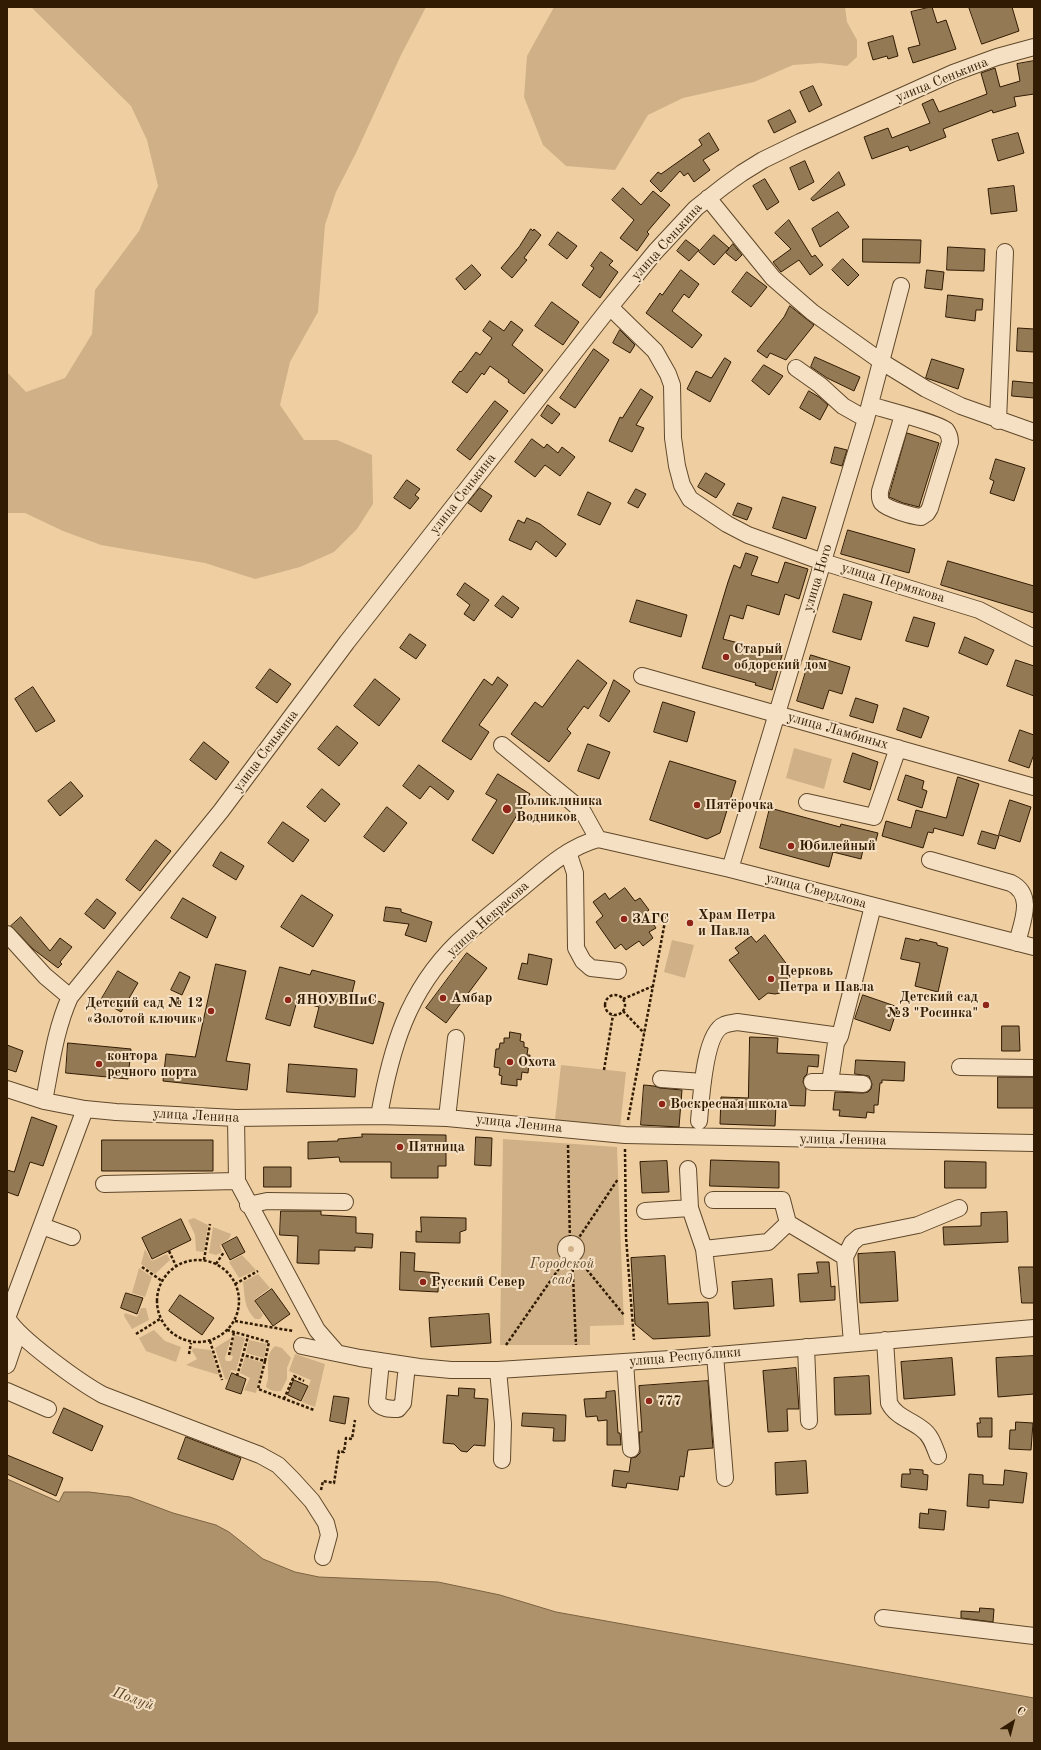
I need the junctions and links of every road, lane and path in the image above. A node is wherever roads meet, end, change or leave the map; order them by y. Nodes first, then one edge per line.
1 (1034, 47) edge
2 (708, 198) junction
3 (1005, 252) dead end
4 (902, 286) dead end
5 (610, 307) junction
6 (882, 362) junction
7 (796, 368) dead end
8 (868, 412) junction
9 (903, 415) junction
10 (998, 420) junction
11 (1034, 432) edge
12 (824, 562) junction
13 (1034, 638) edge
14 (642, 676) dead end
15 (778, 714) junction
16 (502, 745) dead end
17 (898, 748) junction
18 (1034, 787) edge
19 (808, 802) dead end
20 (598, 839) junction
21 (568, 852) junction
22 (930, 860) dead end
23 (730, 869) junction
24 (873, 906) junction
25 (666, 916) dead end
26 (7, 934) edge
27 (1017, 943) junction
28 (1034, 947) edge
29 (618, 971) dead end
30 (653, 986) junction
31 (70, 997) junction
32 (623, 1000) junction
33 (623, 1010) junction
34 (613, 1015) junction
35 (644, 1033) junction
36 (840, 1036) junction
37 (456, 1038) dead end
38 (960, 1067) dead end
39 (1034, 1068) edge
40 (604, 1070) dead end
41 (661, 1078) dead end
42 (704, 1082) junction
43 (812, 1082) dead end
44 (830, 1082) junction
45 (863, 1084) dead end
46 (7, 1089) edge
47 (44, 1101) junction
48 (85, 1109) junction
49 (379, 1116) junction
50 (236, 1118) junction
51 (447, 1118) junction
52 (699, 1121) dead end
53 (625, 1135) junction
54 (568, 1144) dead end
55 (1034, 1144) edge
56 (688, 1169) dead end
57 (618, 1179) dead end
58 (237, 1181) junction
59 (104, 1184) dead end
60 (713, 1200) dead end
61 (345, 1202) dead end
62 (248, 1205) junction
63 (690, 1208) junction
64 (959, 1208) dead end
65 (645, 1211) dead end
66 (788, 1223) junction
67 (210, 1224) dead end
68 (42, 1226) junction
69 (72, 1237) dead end
70 (704, 1249) junction
71 (170, 1250) dead end
72 (572, 1250) junction
73 (224, 1252) dead end
74 (845, 1257) junction
75 (204, 1260) junction
76 (216, 1264) junction
77 (176, 1266) junction
78 (142, 1267) dead end
79 (258, 1271) dead end
80 (162, 1281) junction
81 (235, 1284) junction
82 (709, 1290) dead end
83 (624, 1316) dead end
84 (160, 1319) junction
85 (234, 1321) junction
86 (1034, 1328) edge
87 (16, 1330) junction
88 (227, 1330) junction
89 (293, 1331) dead end
90 (234, 1332) junction
91 (136, 1334) dead end
92 (248, 1336) junction
93 (634, 1340) dead end
94 (885, 1340) junction
95 (210, 1341) junction
96 (191, 1342) junction
97 (852, 1343) junction
98 (506, 1345) dead end
99 (576, 1345) dead end
100 (302, 1346) dead end
101 (806, 1347) junction
102 (337, 1353) junction
103 (188, 1354) dead end
104 (229, 1355) dead end
105 (243, 1355) junction
106 (715, 1355) junction
107 (265, 1361) junction
108 (380, 1361) junction
109 (625, 1362) junction
110 (407, 1365) junction
111 (7, 1366) edge
112 (498, 1370) junction
113 (237, 1376) dead end
114 (222, 1380) dead end
115 (304, 1381) dead end
116 (7, 1391) edge
117 (284, 1399) junction
118 (48, 1409) dead end
119 (314, 1410) dead end
120 (355, 1420) dead end
121 (809, 1421) dead end
122 (631, 1449) dead end
123 (938, 1456) dead end
124 (502, 1460) dead end
125 (725, 1478) dead end
126 (312, 1501) junction
127 (323, 1557) dead end
128 (883, 1618) dead end
129 (1034, 1636) edge

1 - 2 street, улица Сенькина
2 - 5 street, улица Сенькина
2 - 6 street
3 - 10 street
4 - 6 street, улица Ного
5 - 12 street, улица Пермякова
5 - 31 street, улица Сенькина
6 - 8 street, улица Ного
6 - 10 street
7 - 8 street
8 - 9 street
8 - 12 street, улица Ного
9 - 9 street
10 - 11 street
12 - 13 street, улица Пермякова
12 - 15 street, улица Ного
14 - 15 street, улица Ламбиных
15 - 17 street, улица Ламбиных
15 - 23 street, улица Ного
16 - 20 street
17 - 18 street, улица Ламбиных
17 - 19 street
20 - 21 street, улица Некрасова
20 - 23 street, улица Свердлова
21 - 29 street
21 - 49 street, улица Некрасова
22 - 27 street
23 - 24 street, улица Свердлова
24 - 27 street, улица Свердлова
24 - 36 street
25 - 30 path
26 - 31 street
27 - 28 street, улица Свердлова
30 - 32 path
30 - 35 path
31 - 47 street, улица Сенькина
32 - 33 path
32 - 34 path
33 - 34 path
33 - 35 path
34 - 40 path
35 - 53 path
36 - 42 street
36 - 44 street
37 - 51 street
38 - 39 street
41 - 42 street
42 - 52 street
43 - 44 street
44 - 45 street
46 - 47 street, улица Ленина
47 - 48 street, улица Ленина
48 - 50 street, улица Ленина
48 - 68 street
49 - 50 street, улица Ленина
49 - 51 street, улица Ленина
50 - 58 street
51 - 53 street, улица Ленина
53 - 55 street, улица Ленина
53 - 93 path
54 - 72 path
56 - 63 street
57 - 72 path
58 - 59 street
58 - 62 street
60 - 66 street
61 - 62 street
62 - 102 street
63 - 65 street
63 - 70 street
64 - 74 street
66 - 70 street
66 - 74 street
67 - 75 path
68 - 69 street
68 - 87 street
70 - 82 street
71 - 77 path
72 - 83 path
72 - 98 path
72 - 99 path
73 - 76 path
74 - 97 street
75 - 76 path
75 - 77 path
76 - 81 path
77 - 80 path
78 - 80 path
79 - 81 path
80 - 84 path
81 - 85 path
84 - 91 path
84 - 96 path
85 - 88 path
85 - 89 path
86 - 94 street, улица Республики
87 - 111 street
87 - 126 street
88 - 90 path
88 - 95 path
90 - 92 path
90 - 104 path
92 - 105 path
92 - 107 path
94 - 97 street, улица Республики
94 - 123 street
95 - 96 path
95 - 114 path
96 - 103 path
97 - 101 street, улица Республики
100 - 102 street, улица Республики
101 - 106 street, улица Республики
101 - 121 street
102 - 108 street, улица Республики
105 - 107 path
105 - 113 path
106 - 109 street, улица Республики
106 - 125 street
107 - 117 path
108 - 110 street, улица Республики
108 - 110 street
109 - 112 street, улица Республики
109 - 122 street
110 - 112 street, улица Республики
112 - 124 street
115 - 117 path
116 - 118 street
117 - 119 path
120 - 126 path
126 - 127 street
128 - 129 street

